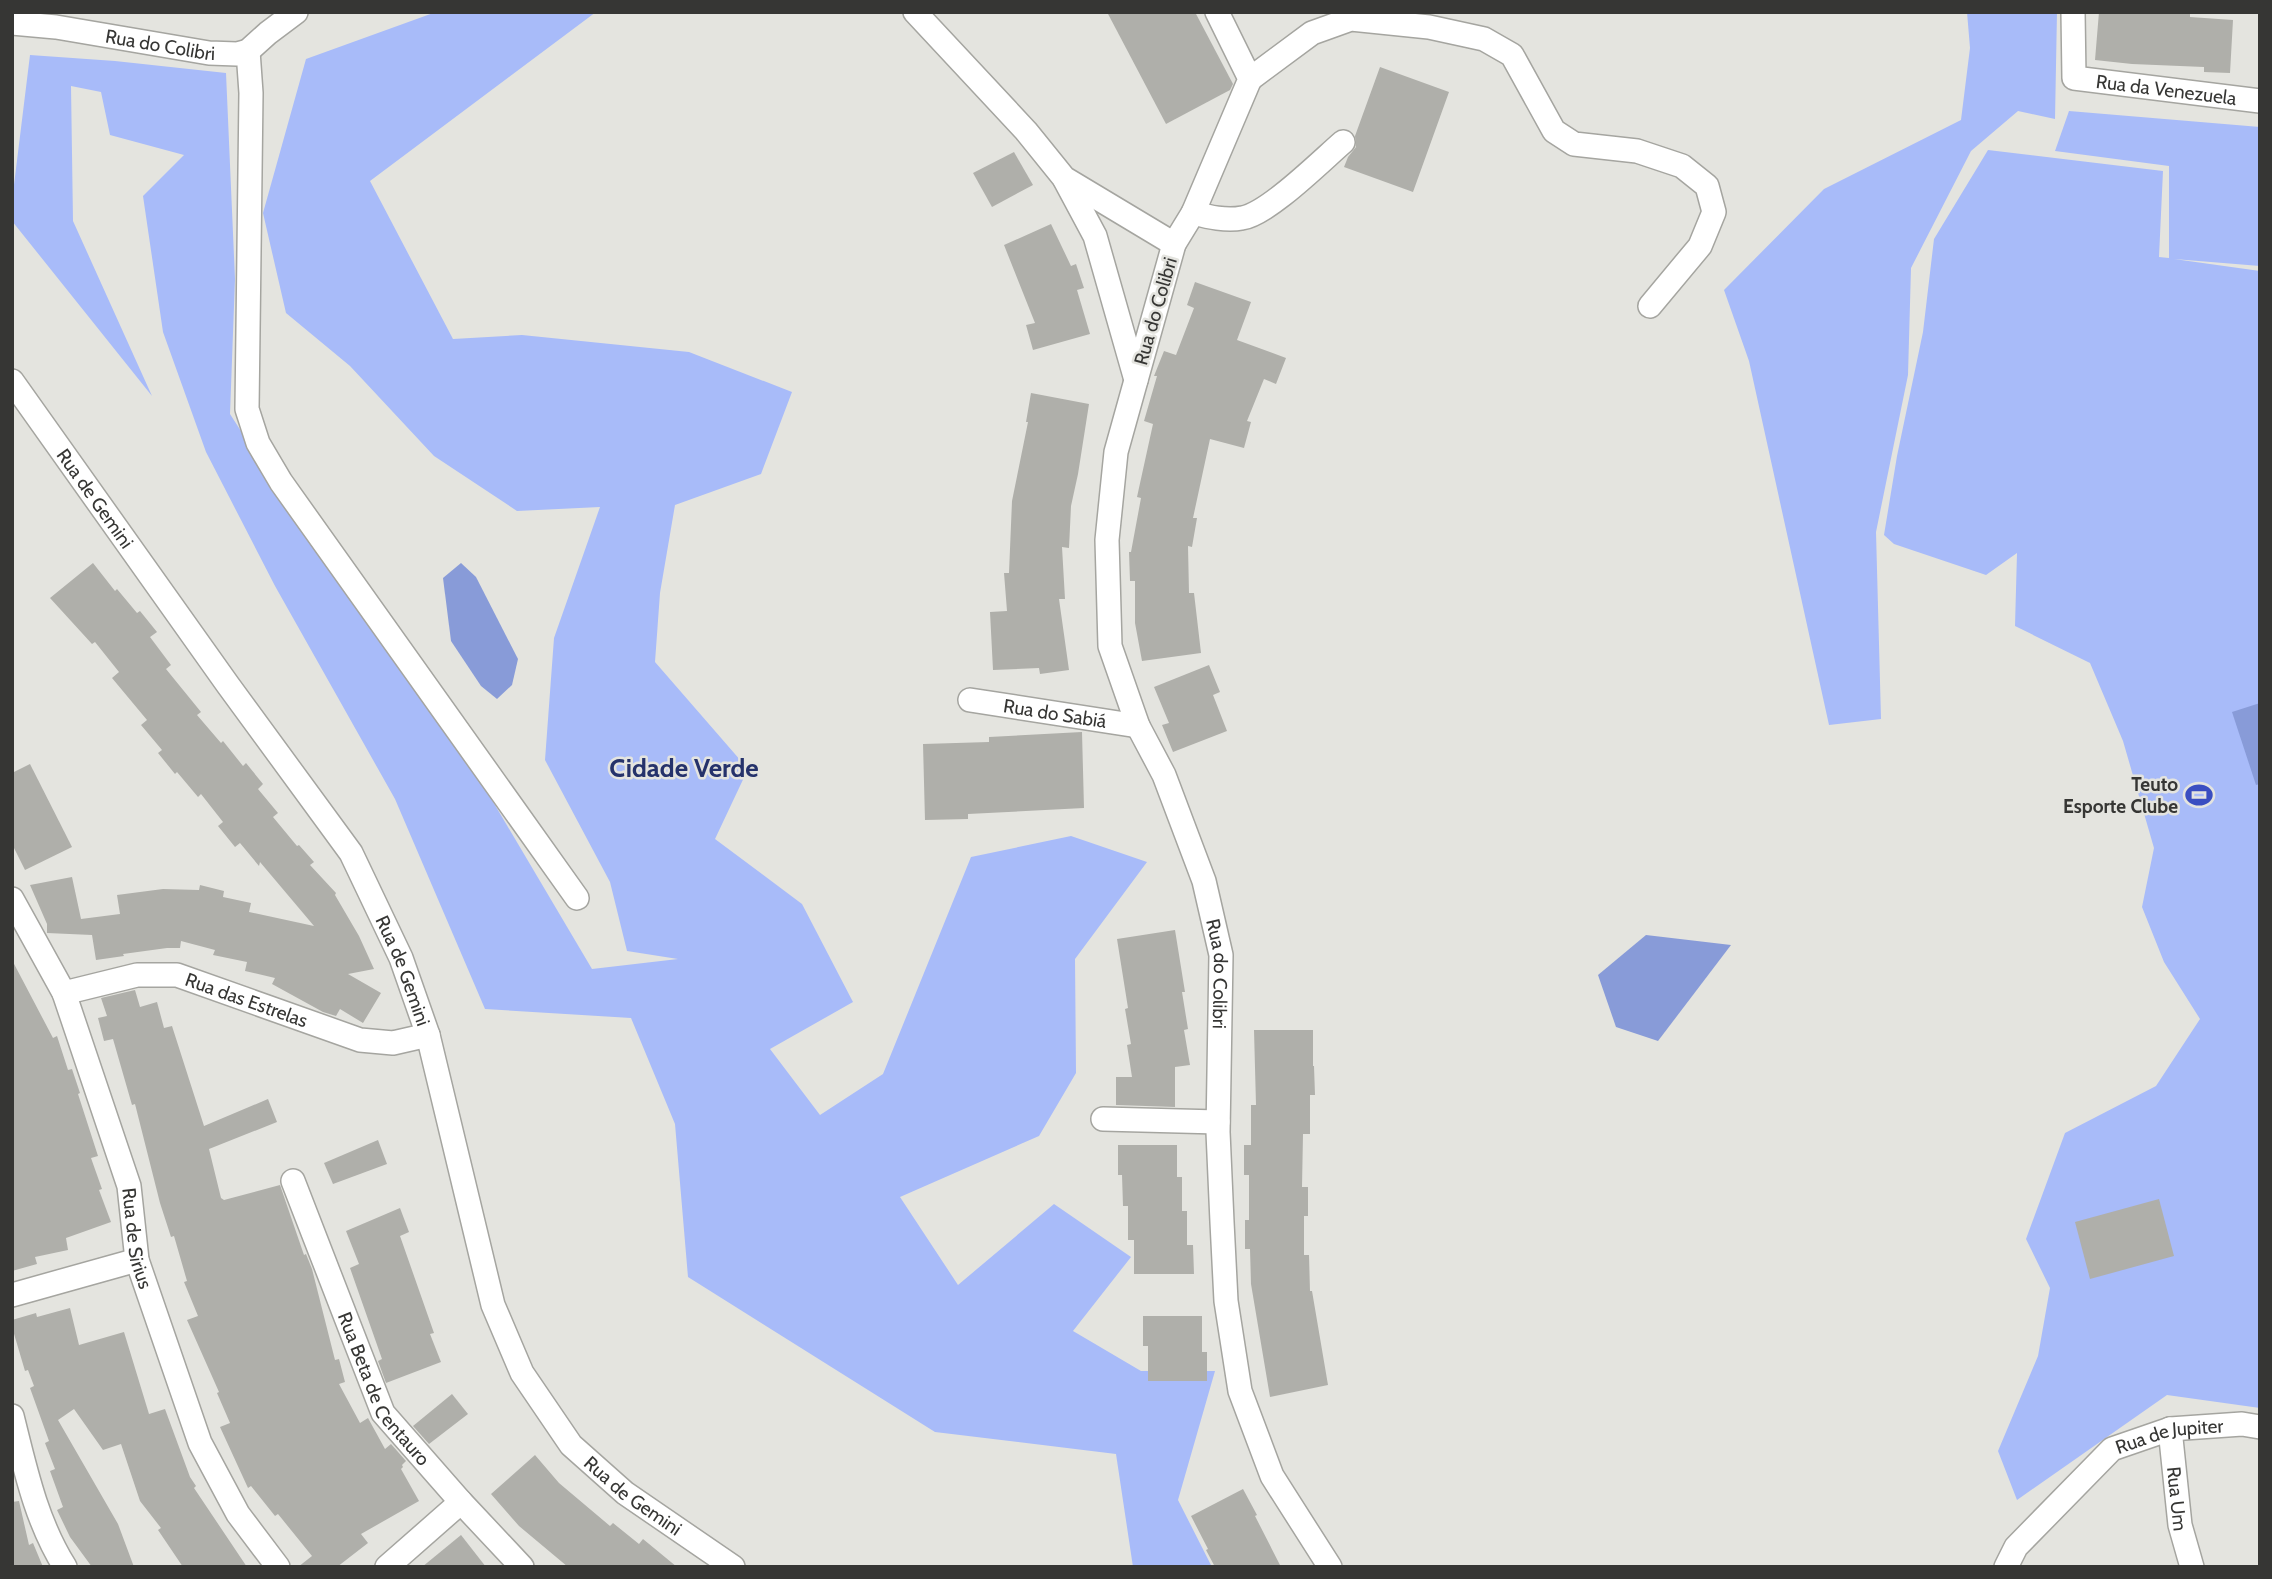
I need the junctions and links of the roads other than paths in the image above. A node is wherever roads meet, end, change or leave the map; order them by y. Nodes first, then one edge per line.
1 (296, 12) edge
2 (915, 12) edge
3 (1217, 12) edge
4 (2073, 12) edge
5 (12, 23) edge
6 (248, 51) junction
7 (1251, 79) junction
8 (2260, 100) edge
9 (1343, 142) dead end
10 (1064, 178) junction
11 (1193, 213) junction
12 (1174, 244) junction
13 (1650, 306) dead end
14 (1136, 380) junction
15 (12, 381) edge
16 (970, 700) dead end
17 (1138, 726) junction
18 (577, 898) dead end
19 (12, 899) edge
20 (64, 993) junction
21 (428, 1035) junction
22 (1103, 1119) dead end
23 (1218, 1122) junction
24 (293, 1181) dead end
25 (137, 1260) junction
26 (12, 1295) edge
27 (12, 1416) edge
28 (2260, 1427) edge
29 (2170, 1429) junction
30 (461, 1502) junction
31 (65, 1567) edge
32 (278, 1567) edge
33 (387, 1567) edge
34 (522, 1567) edge
35 (733, 1567) edge
36 (1330, 1567) edge
37 (2006, 1567) edge
38 (2192, 1567) edge

1 - 6 street
2 - 10 street, Rua do Colibri
3 - 7 street
4 - 8 street, Rua da Venezuela
5 - 6 street, Rua do Colibri
6 - 18 street
7 - 11 street
7 - 13 street
9 - 11 street
10 - 12 street, Rua do Colibri
10 - 14 street, Rua do Colibri
11 - 12 street
12 - 14 street, Rua do Colibri
14 - 17 street, Rua do Colibri
15 - 21 street, Rua de Gemini
16 - 17 street, Rua do Sabiá
17 - 23 street, Rua do Colibri
19 - 20 street, Rua de Sirius
20 - 21 street, Rua das Estrelas
20 - 25 street, Rua de Sirius
21 - 35 street, Rua de Gemini
22 - 23 street
23 - 36 street, Rua do Colibri
24 - 30 street, Rua Beta de Centauro
25 - 26 street
25 - 32 street, Rua de Sirius
27 - 31 street
28 - 29 street, Rua de Jupiter
29 - 37 street, Rua de Jupiter
29 - 38 street, Rua Um
30 - 33 street
30 - 34 street, Rua Beta de Centauro

